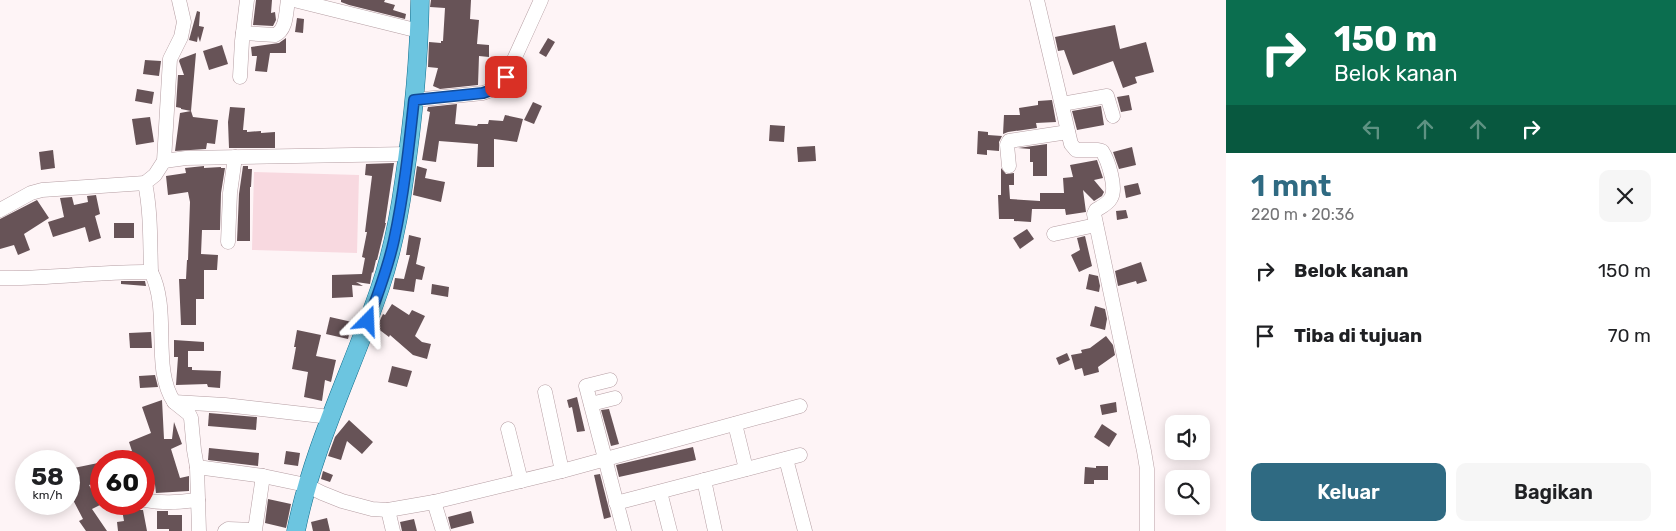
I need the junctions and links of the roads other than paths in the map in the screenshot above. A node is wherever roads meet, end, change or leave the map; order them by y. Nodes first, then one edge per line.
1 (179, 0) edge
2 (247, 0) edge
3 (288, 0) edge
4 (294, 0) edge
5 (420, 0) edge
6 (541, 0) edge
7 (1037, 0) edge
8 (419, 31) junction
9 (243, 33) junction
10 (240, 77) dead end
11 (414, 100) junction
12 (1062, 104) junction
13 (1113, 116) dead end
14 (1068, 132) junction
15 (408, 154) junction
16 (235, 157) junction
17 (164, 161) junction
18 (1009, 166) dead end
19 (145, 183) junction
20 (0, 210) edge
21 (1096, 224) junction
22 (1054, 234) dead end
23 (228, 242) dead end
24 (151, 272) junction
25 (0, 278) edge
26 (610, 380) dead end
27 (545, 392) dead end
28 (615, 398) dead end
29 (174, 402) junction
30 (591, 404) junction
31 (800, 406) dead end
32 (330, 416) junction
33 (735, 424) junction
34 (508, 429) dead end
35 (605, 459) junction
36 (198, 467) junction
37 (746, 469) junction
38 (562, 471) junction
39 (263, 476) junction
40 (704, 480) junction
41 (521, 481) junction
42 (306, 485) junction
43 (660, 492) junction
44 (198, 500) junction
45 (155, 502) edge
46 (434, 502) junction
47 (616, 503) junction
48 (388, 510) junction
49 (199, 531) edge
50 (224, 531) edge
51 (296, 531) edge
52 (393, 531) edge
53 (443, 531) edge
54 (624, 531) edge
55 (670, 531) edge
56 (715, 531) edge
57 (805, 531) edge
58 (1146, 531) edge

1 - 17 street
2 - 9 street
3 - 9 street
4 - 8 street
5 - 8 main road
6 - 11 street
7 - 12 street
8 - 11 main road
9 - 10 street
11 - 15 main road
12 - 13 street
12 - 14 street
14 - 18 street
14 - 21 street
15 - 16 street
15 - 32 main road
16 - 17 street
16 - 23 street
17 - 19 street
19 - 20 street
19 - 24 street
21 - 22 street
21 - 58 street
24 - 25 street
24 - 29 street
26 - 30 street
27 - 38 street
28 - 30 street
29 - 32 street
29 - 36 street
30 - 35 street
31 - 33 street
32 - 42 main road
33 - 35 street
33 - 37 street
34 - 41 street
35 - 38 street
35 - 47 street
36 - 39 street
36 - 44 street
37 - 40 street
37 - 57 street
38 - 41 street
39 - 42 street
39 - 50 street
40 - 43 street
40 - 56 street
41 - 46 street
42 - 48 street
42 - 51 main road
43 - 47 street
43 - 55 street
44 - 45 street
44 - 49 street
46 - 48 street
46 - 53 street
47 - 54 street
48 - 52 street

